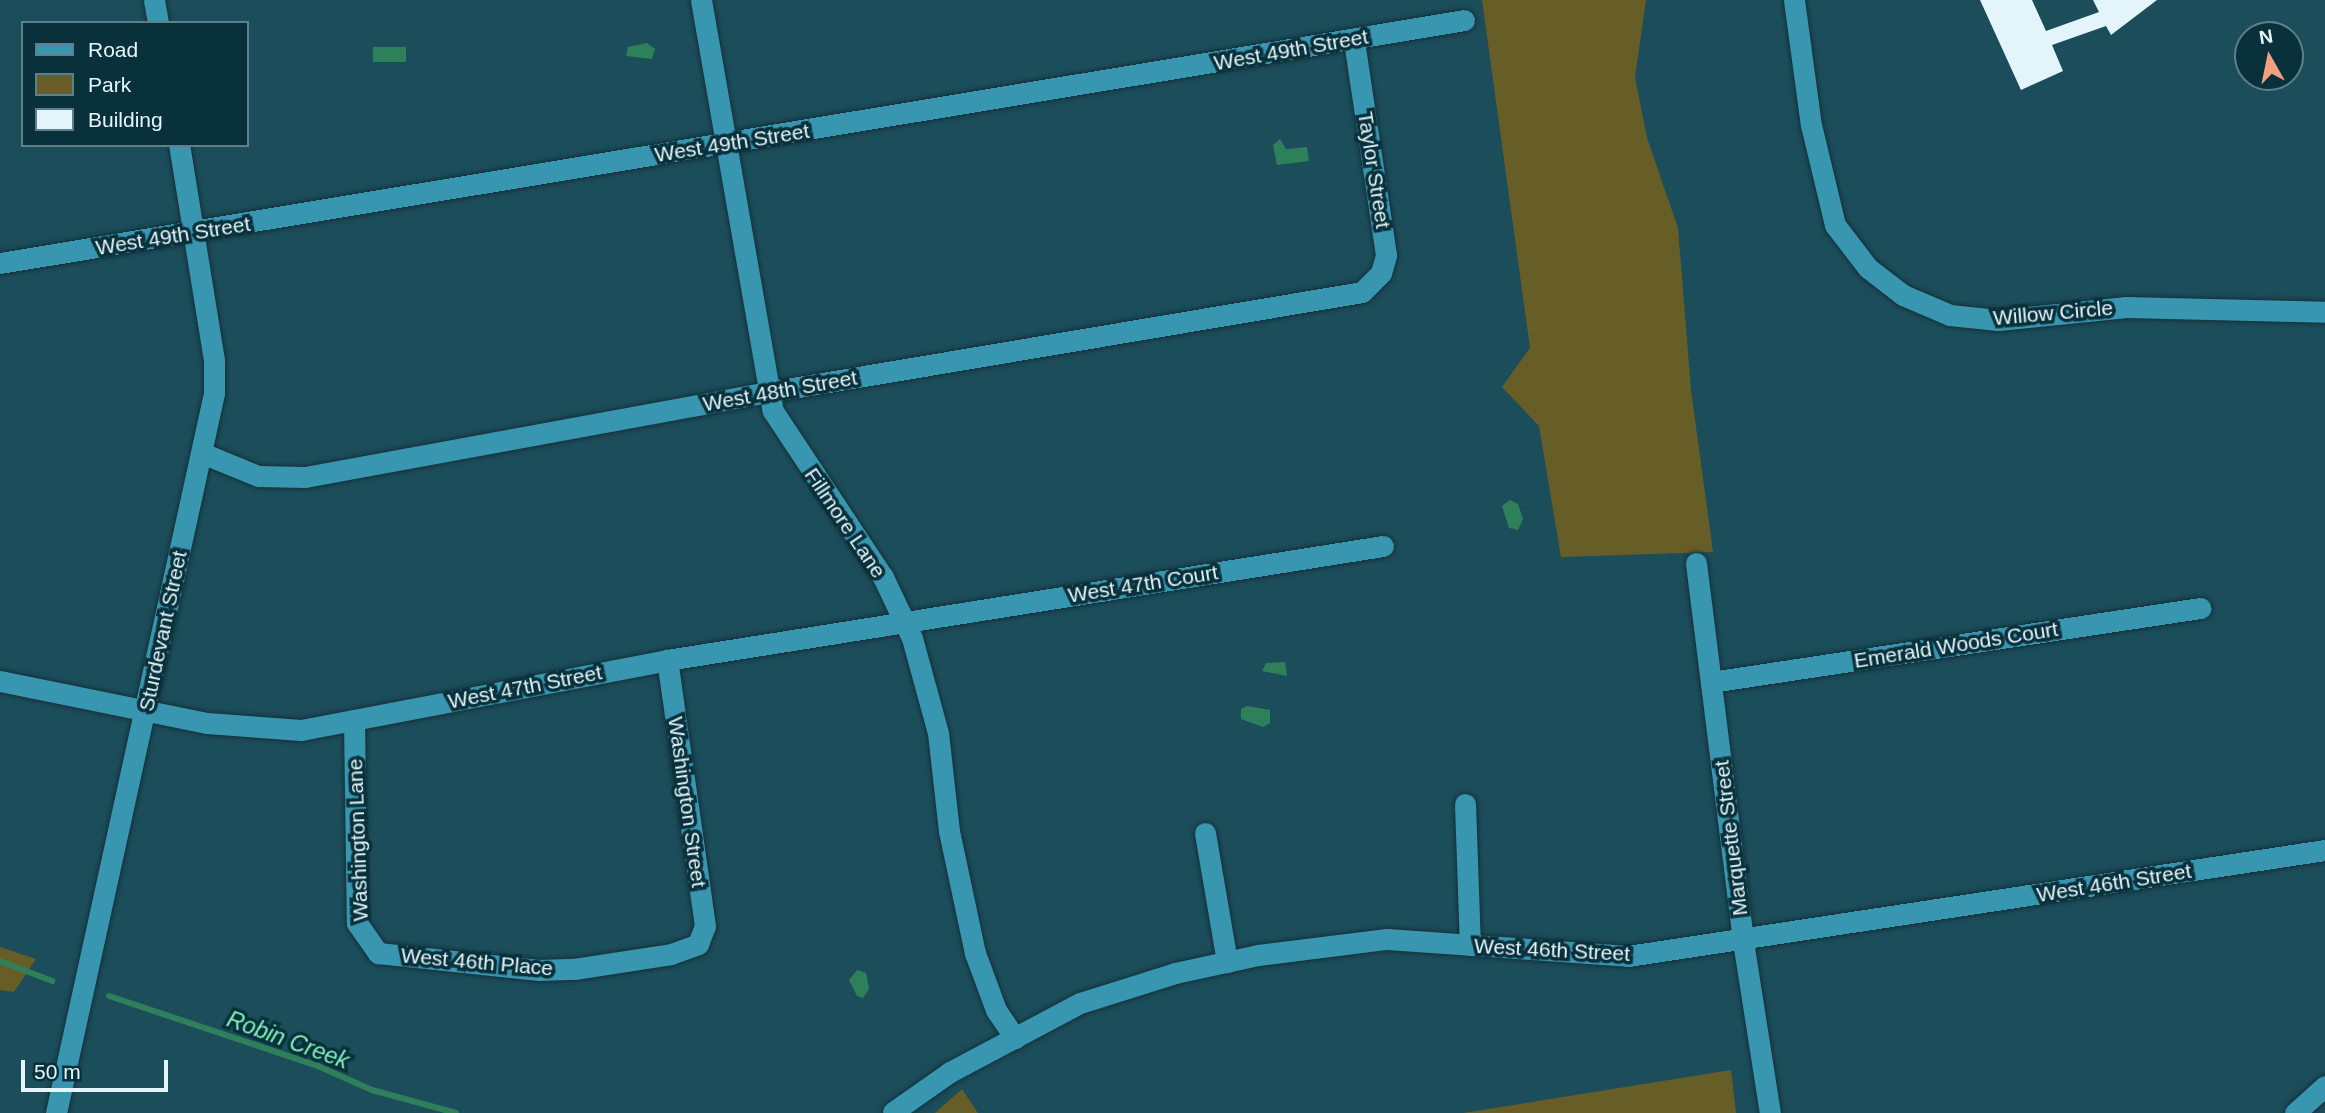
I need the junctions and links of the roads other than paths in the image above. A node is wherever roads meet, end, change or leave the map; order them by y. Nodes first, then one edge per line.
1 (154, 0) edge
2 (701, 0) edge
3 (1794, 0) edge
4 (1464, 20) dead end
5 (158, 21) edge
6 (1354, 40) junction
7 (725, 144) junction
8 (179, 147) edge
9 (194, 233) junction
10 (0, 263) edge
11 (1362, 292) joint
12 (2325, 312) edge
13 (769, 392) junction
14 (202, 453) junction
15 (1383, 546) dead end
16 (1696, 563) dead end
17 (2200, 608) dead end
18 (904, 622) junction
19 (667, 660) junction
20 (0, 681) edge
21 (1712, 682) junction
22 (145, 710) junction
23 (354, 720) junction
24 (1465, 804) dead end
25 (1205, 833) dead end
26 (2325, 850) edge
27 (1743, 941) junction
28 (698, 944) joint
29 (1470, 945) junction
30 (378, 953) joint
31 (1227, 962) junction
32 (1014, 1038) junction
33 (2325, 1086) edge
34 (893, 1112) edge
35 (56, 1113) edge
36 (1770, 1113) edge
37 (2295, 1113) edge

1 - 5 street
2 - 7 street, Fillmore Lane
3 - 12 street, Willow Circle
4 - 6 street, West 49th Street
6 - 7 street, West 49th Street
6 - 11 street, Taylor Street
7 - 9 street, West 49th Street
7 - 13 street, Fillmore Lane
8 - 9 street, Sturdevant Street
9 - 10 street, West 49th Street
9 - 14 street, Sturdevant Street
11 - 13 street, West 48th Street
13 - 14 street, West 48th Street
13 - 18 street, Fillmore Lane
14 - 22 street, Sturdevant Street
15 - 18 street, West 47th Court
16 - 21 street, Marquette Street
17 - 21 street, Emerald Woods Court
18 - 19 street, West 47th Street
18 - 32 street, Fillmore Lane
19 - 23 street, West 47th Street
19 - 28 street, Washington Street
20 - 22 street, West 47th Street
21 - 27 street, Marquette Street
22 - 23 street, West 47th Street
22 - 35 street, Sturdevant Street
23 - 30 street, Washington Lane
24 - 29 street
25 - 31 street
26 - 27 street, West 46th Street
27 - 29 street, West 46th Street
27 - 36 street, Marquette Street
28 - 30 street, West 46th Place
29 - 31 street, West 46th Street
31 - 32 street, West 46th Street
32 - 34 street, West 46th Street
33 - 37 street

